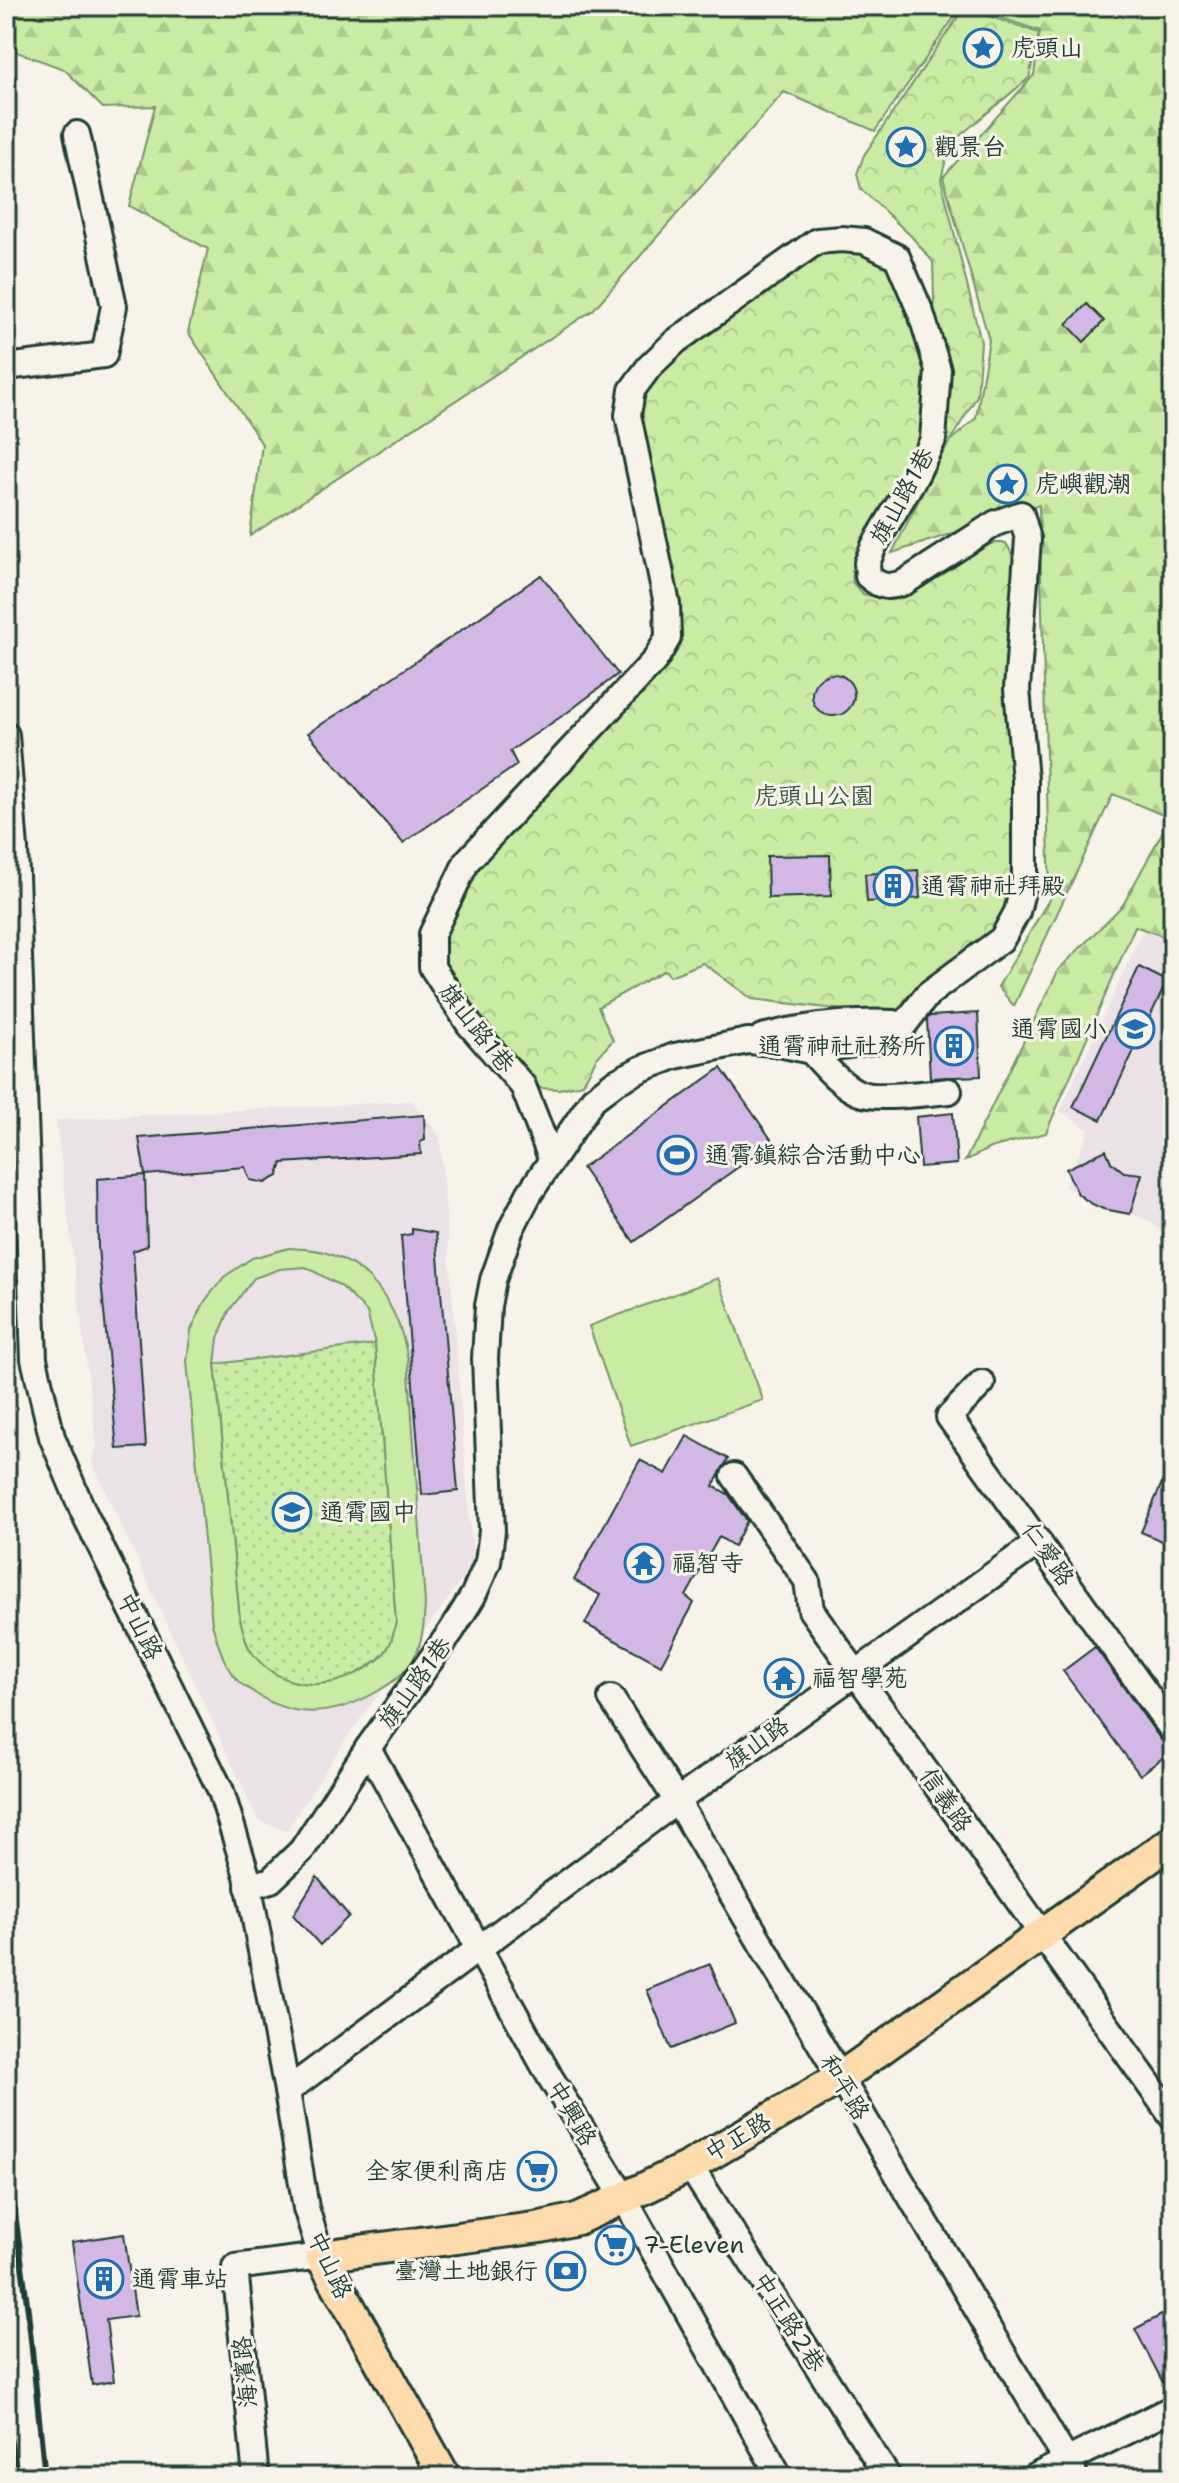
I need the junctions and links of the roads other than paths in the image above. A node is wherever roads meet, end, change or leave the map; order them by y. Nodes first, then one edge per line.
1 (77, 134) dead end
2 (6, 367) edge
3 (6, 735) edge
4 (901, 1029) junction
5 (748, 1041) junction
6 (811, 1051) junction
7 (949, 1091) dead end
8 (551, 1158) junction
9 (982, 1383) dead end
10 (734, 1476) dead end
11 (1039, 1542) junction
12 (855, 1672) junction
13 (611, 1698) dead end
14 (1173, 1731) edge
15 (368, 1748) junction
16 (677, 1801) junction
17 (1173, 1841) edge
18 (248, 1887) junction
19 (1043, 1936) junction
20 (478, 1947) junction
21 (840, 2078) junction
22 (287, 2091) junction
23 (1173, 2118) edge
24 (690, 2166) junction
25 (624, 2198) junction
26 (321, 2256) junction
27 (235, 2267) joint
28 (1173, 2408) edge
29 (1071, 2469) edge
30 (256, 2477) edge
31 (445, 2477) edge
32 (780, 2477) edge
33 (888, 2477) edge
34 (1034, 2477) edge

1 - 2 street
3 - 18 street, 中山路
4 - 5 street
4 - 6 street, 旗山路1巷
4 - 8 street, 旗山路1巷
5 - 6 street, 旗山路1巷
5 - 8 street, 旗山路1巷
6 - 7 street
8 - 15 street, 旗山路1巷
9 - 11 street, 仁愛路
10 - 12 street, 信義路
11 - 12 street, 旗山路
11 - 14 street, 仁愛路
12 - 16 street, 旗山路
12 - 19 street, 信義路
13 - 16 street, 和平路
15 - 18 street, 旗山路1巷
15 - 20 street, 中興路
16 - 20 street, 旗山路
16 - 21 street, 和平路
17 - 19 main road, 中正路
18 - 22 street, 中山路
19 - 21 main road, 中正路
19 - 23 street, 信義路
20 - 22 street, 旗山路
20 - 25 street, 中興路
21 - 24 main road, 中正路
21 - 29 street, 和平路
22 - 26 street, 中山路
24 - 25 main road, 中正路
24 - 33 street, 中正路2巷
25 - 26 main road, 中正路
25 - 32 street, 中興路
26 - 27 street, 中正路
26 - 31 main road, 中山路
27 - 30 street, 海濱路
28 - 29 street
29 - 34 street

